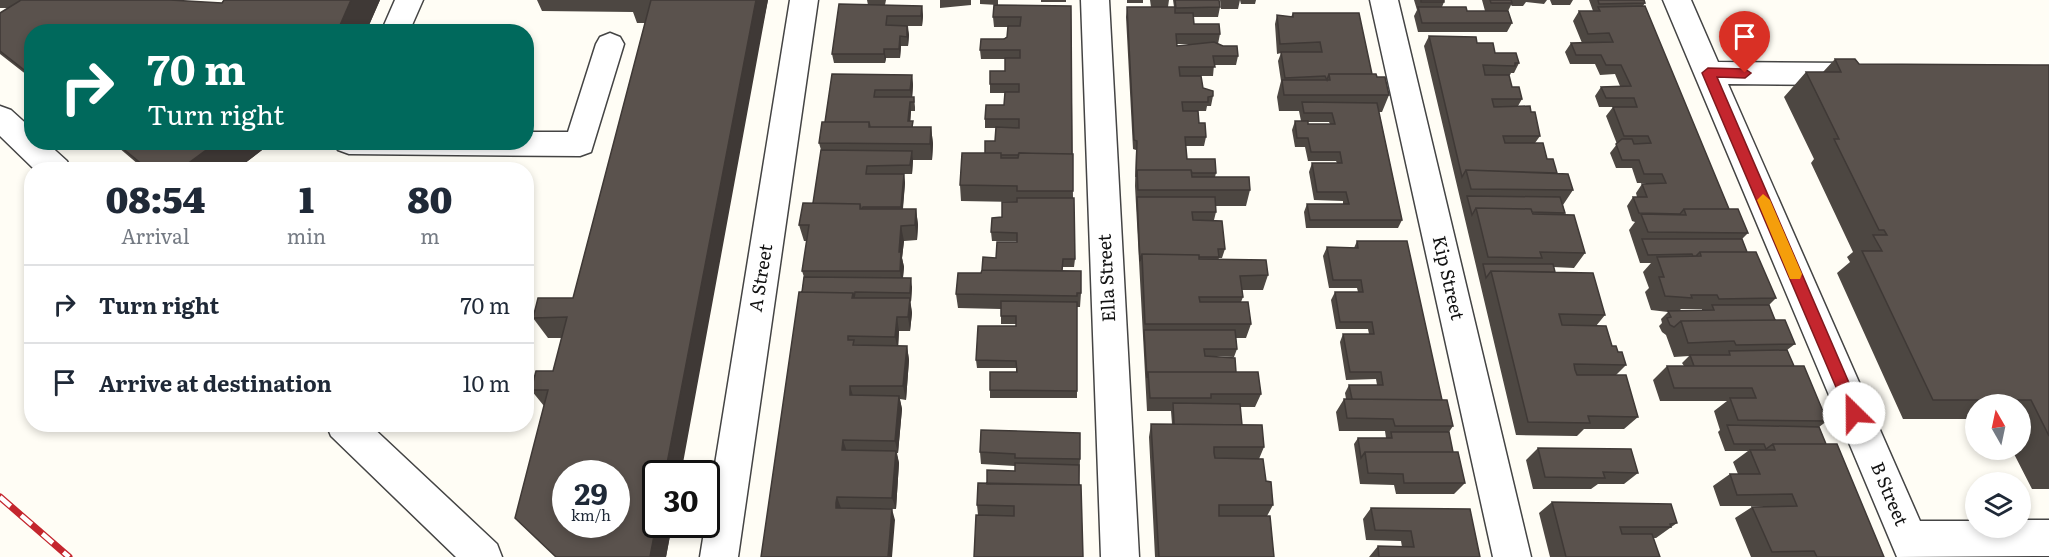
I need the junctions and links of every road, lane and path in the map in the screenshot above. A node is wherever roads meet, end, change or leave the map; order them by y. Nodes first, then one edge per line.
1 (409, 0) edge
2 (804, 0) edge
3 (1095, 0) edge
4 (1384, 0) edge
5 (1677, 0) edge
6 (398, 24) edge
7 (610, 44) dead end
8 (1708, 73) junction
9 (1874, 74) edge
10 (0, 118) edge
11 (24, 140) edge
12 (534, 144) edge
13 (34, 150) edge
14 (47, 162) edge
15 (352, 432) edge
16 (2049, 538) edge
17 (1913, 548) edge
18 (483, 557) edge
19 (718, 557) edge
20 (1120, 557) edge
21 (1512, 557) edge

1 - 6 street
2 - 19 street, A Street
3 - 20 street, Ella Street
4 - 21 street, Kip Street
5 - 8 street, B Street
7 - 12 street
8 - 9 street
8 - 17 street, B Street
10 - 11 street
13 - 14 street
15 - 18 street
16 - 17 street

